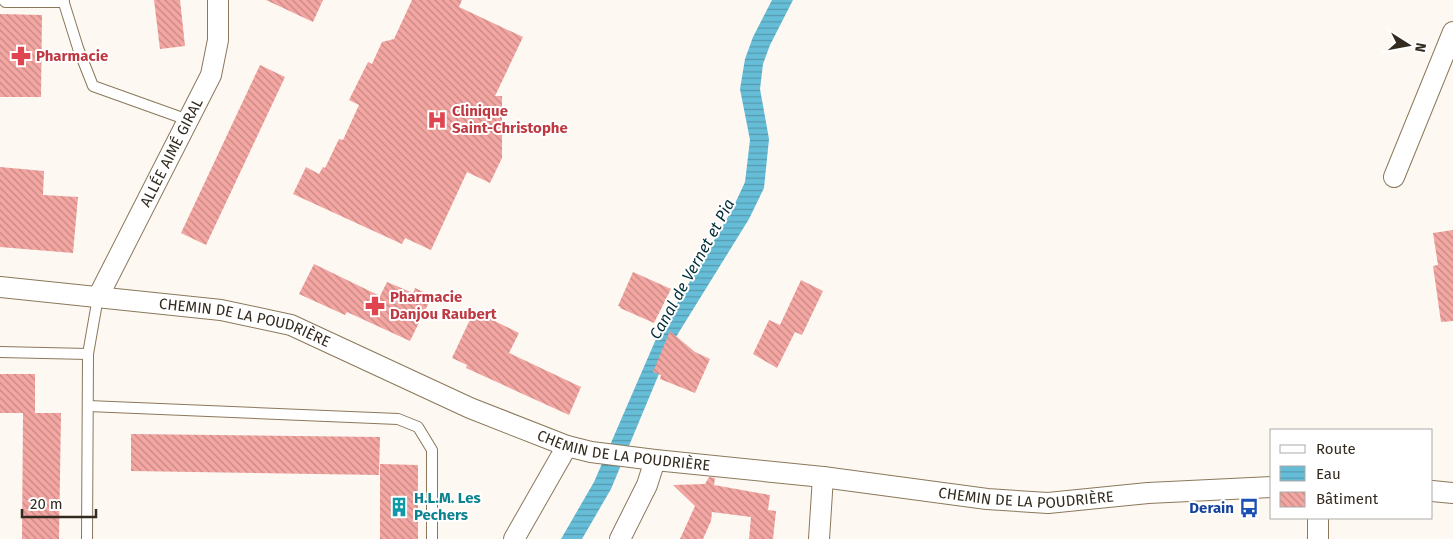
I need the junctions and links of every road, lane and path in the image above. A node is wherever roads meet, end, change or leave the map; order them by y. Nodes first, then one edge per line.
1 (4, 0) edge
2 (218, 0) edge
3 (63, 1) edge
4 (1453, 32) edge
5 (1445, 75) edge
6 (188, 120) junction
7 (1394, 177) dead end
8 (0, 287) edge
9 (98, 297) junction
10 (0, 352) edge
11 (88, 354) junction
12 (88, 406) junction
13 (567, 446) junction
14 (655, 460) junction
15 (822, 477) junction
16 (1270, 487) edge
17 (1433, 490) edge
18 (1453, 493) edge
19 (1318, 519) edge
20 (87, 539) edge
21 (432, 539) edge
22 (514, 539) edge
23 (620, 539) edge
24 (819, 539) edge
25 (1318, 539) edge

1 - 3 lane
2 - 6 street, ALLÉE AIMÉ GIRAL
3 - 6 lane
4 - 5 street
5 - 7 street
6 - 9 street, ALLÉE AIMÉ GIRAL
8 - 9 street, CHEMIN DE LA POUDRIÈRE
9 - 11 lane
9 - 13 street, CHEMIN DE LA POUDRIÈRE
10 - 11 lane
11 - 12 lane
12 - 20 lane
12 - 21 lane
13 - 14 street, CHEMIN DE LA POUDRIÈRE
13 - 22 street
14 - 15 street, CHEMIN DE LA POUDRIÈRE
14 - 23 street
15 - 16 street, CHEMIN DE LA POUDRIÈRE
15 - 24 street
17 - 18 street
19 - 25 street

